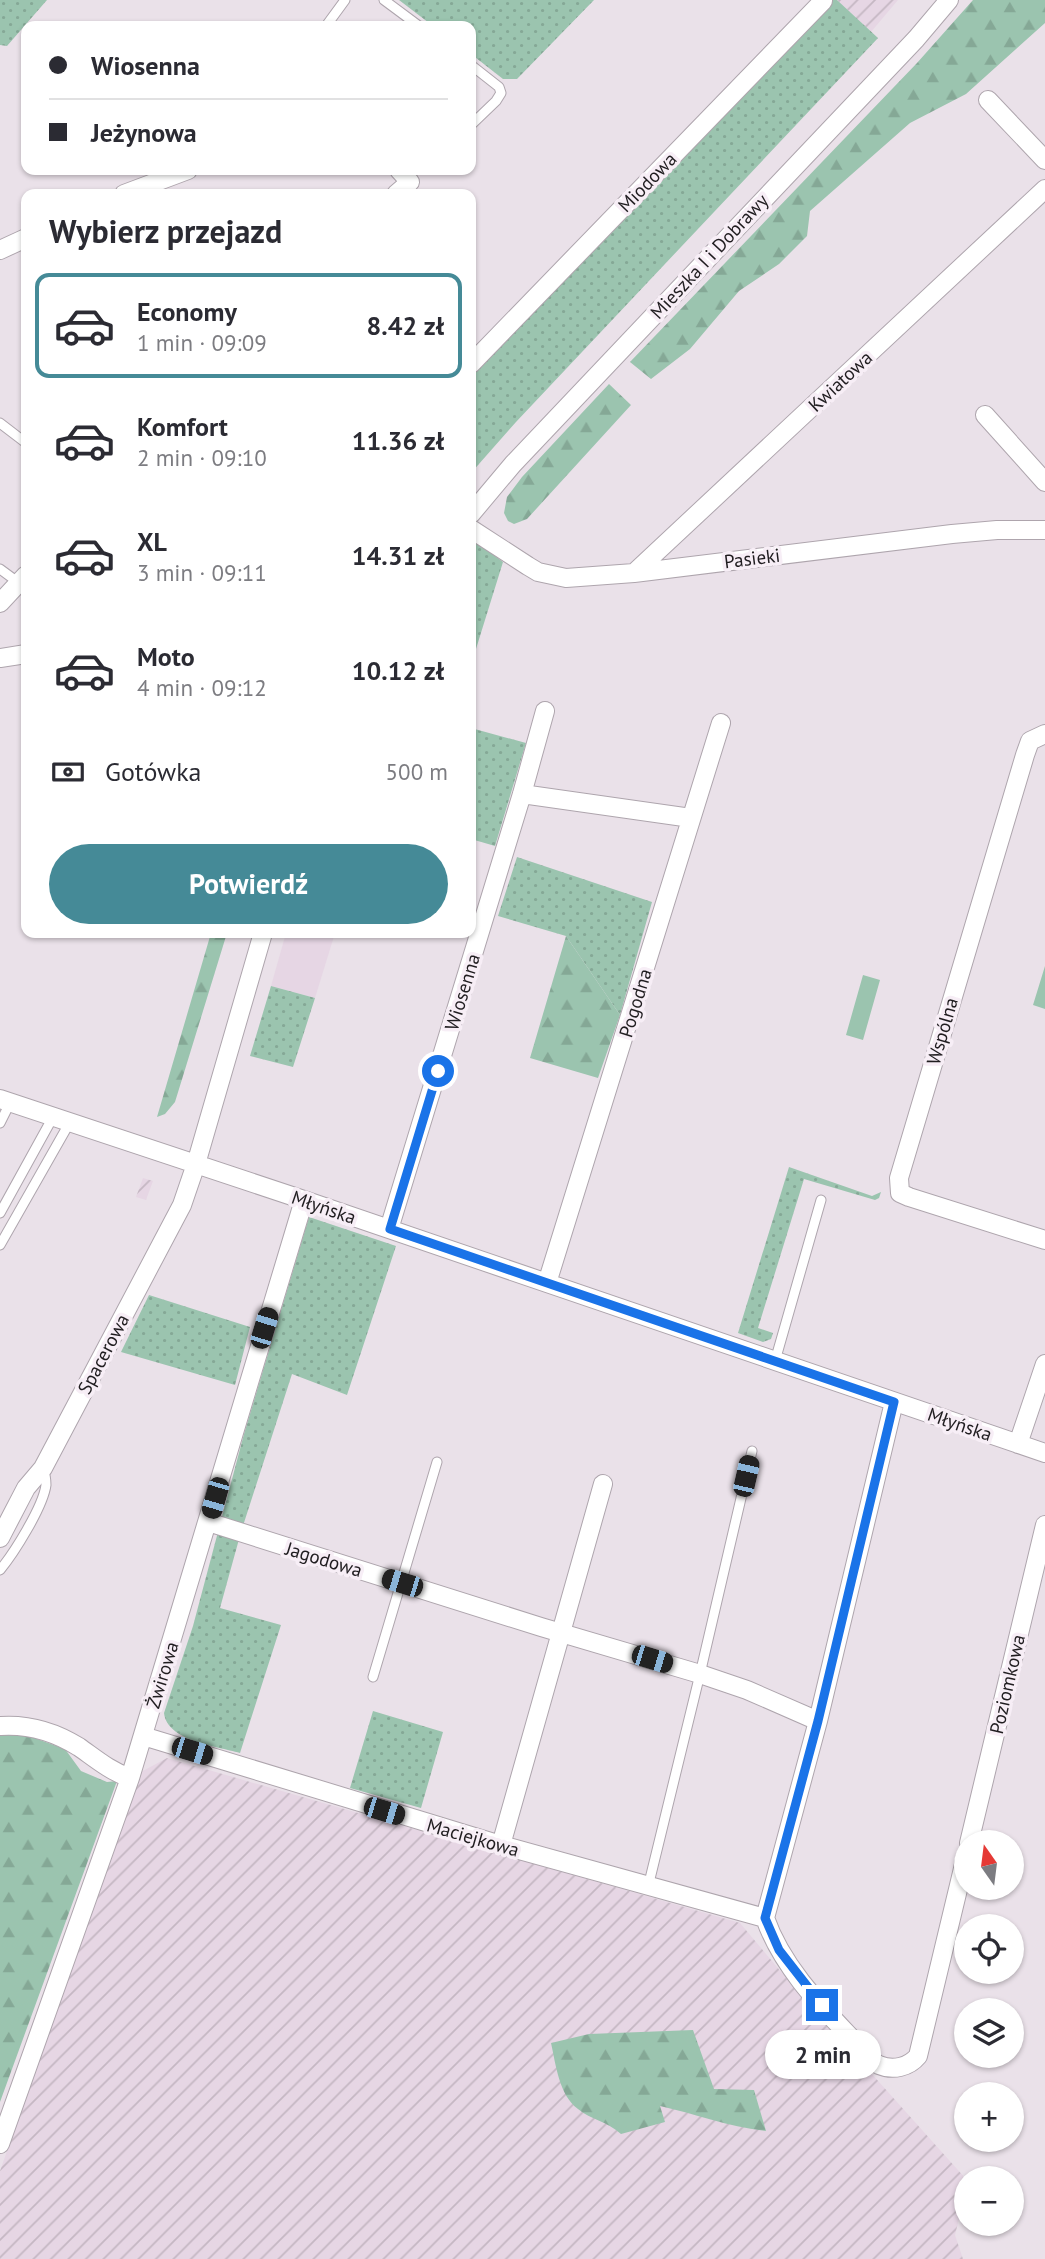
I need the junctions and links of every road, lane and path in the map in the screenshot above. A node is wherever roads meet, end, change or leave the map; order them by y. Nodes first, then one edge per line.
1 (345, 0) edge
2 (384, 0) edge
3 (949, 0) edge
4 (823, 1) edge
5 (330, 21) edge
6 (412, 21) edge
7 (476, 69) edge
8 (988, 100) dead end
9 (476, 120) edge
10 (1045, 159) edge
11 (175, 175) edge
12 (137, 189) edge
13 (1045, 189) edge
14 (21, 240) edge
15 (0, 250) edge
16 (476, 359) edge
17 (985, 415) dead end
18 (0, 423) edge
19 (21, 439) edge
20 (1045, 482) edge
21 (476, 508) edge
22 (1045, 530) edge
23 (476, 532) edge
24 (0, 569) edge
25 (634, 573) junction
26 (21, 578) edge
27 (21, 581) edge
28 (0, 603) edge
29 (21, 655) edge
30 (0, 658) edge
31 (545, 711) dead end
32 (721, 723) dead end
33 (1045, 734) edge
34 (522, 794) junction
35 (691, 818) junction
36 (262, 938) edge
37 (5, 1101) edge
38 (52, 1117) junction
39 (70, 1122) junction
40 (0, 1123) edge
41 (196, 1164) junction
42 (304, 1200) junction
43 (821, 1200) dead end
44 (0, 1213) edge
45 (390, 1229) junction
46 (1045, 1240) edge
47 (0, 1245) edge
48 (547, 1283) junction
49 (775, 1361) junction
50 (1045, 1364) edge
51 (894, 1402) junction
52 (1018, 1444) junction
53 (752, 1451) dead end
54 (1045, 1453) edge
55 (437, 1462) dead end
56 (43, 1468) junction
57 (603, 1483) dead end
58 (208, 1522) junction
59 (1045, 1525) edge
60 (0, 1538) edge
61 (0, 1570) edge
62 (402, 1583) junction
63 (561, 1632) junction
64 (701, 1674) junction
65 (373, 1677) dead end
66 (818, 1721) junction
67 (0, 1726) edge
68 (143, 1736) junction
69 (130, 1778) junction
70 (972, 1830) edge
71 (504, 1837) junction
72 (648, 1886) junction
73 (955, 1900) edge
74 (765, 1918) junction
75 (0, 2144) edge

1 - 5 lane
2 - 6 lane
3 - 21 street, Mieszka I i Dobrawy
4 - 16 street, Miodowa
7 - 9 lane
8 - 10 street
11 - 12 street
13 - 25 street, Kwiatowa
14 - 15 street
17 - 20 street
18 - 19 lane
22 - 25 street, Pasieki
23 - 25 street, Pasieki
24 - 26 lane
27 - 28 street
29 - 30 street
31 - 34 street, Wiosenna
32 - 35 street, Pogodna
33 - 46 street, Wspólna
34 - 35 street
34 - 45 street, Wiosenna
35 - 48 street, Pogodna
36 - 41 street
37 - 38 street, Młyńska
37 - 40 lane
38 - 39 street, Młyńska
38 - 44 lane
39 - 41 street, Młyńska
39 - 47 lane
41 - 42 street, Młyńska
41 - 56 street, Spacerowa
42 - 45 street, Młyńska
42 - 58 street, Żwirowa
43 - 49 lane
45 - 48 street, Młyńska
48 - 49 street, Młyńska
49 - 51 street, Młyńska
50 - 52 street
51 - 52 street, Młyńska
51 - 66 street
52 - 54 street, Młyńska
53 - 64 lane
55 - 62 lane
56 - 60 street, Spacerowa
56 - 61 lane
57 - 63 street
58 - 62 street, Jagodowa
58 - 68 street, Żwirowa
59 - 70 street, Poziomkowa
62 - 63 street, Jagodowa
62 - 65 lane
63 - 64 street, Jagodowa
63 - 71 street
64 - 66 street, Jagodowa
64 - 72 lane
66 - 74 street
67 - 69 street
68 - 69 street, Żwirowa
68 - 71 street, Maciejkowa
69 - 75 street, Żwirowa
71 - 72 street, Maciejkowa
72 - 74 street, Maciejkowa
73 - 74 street

